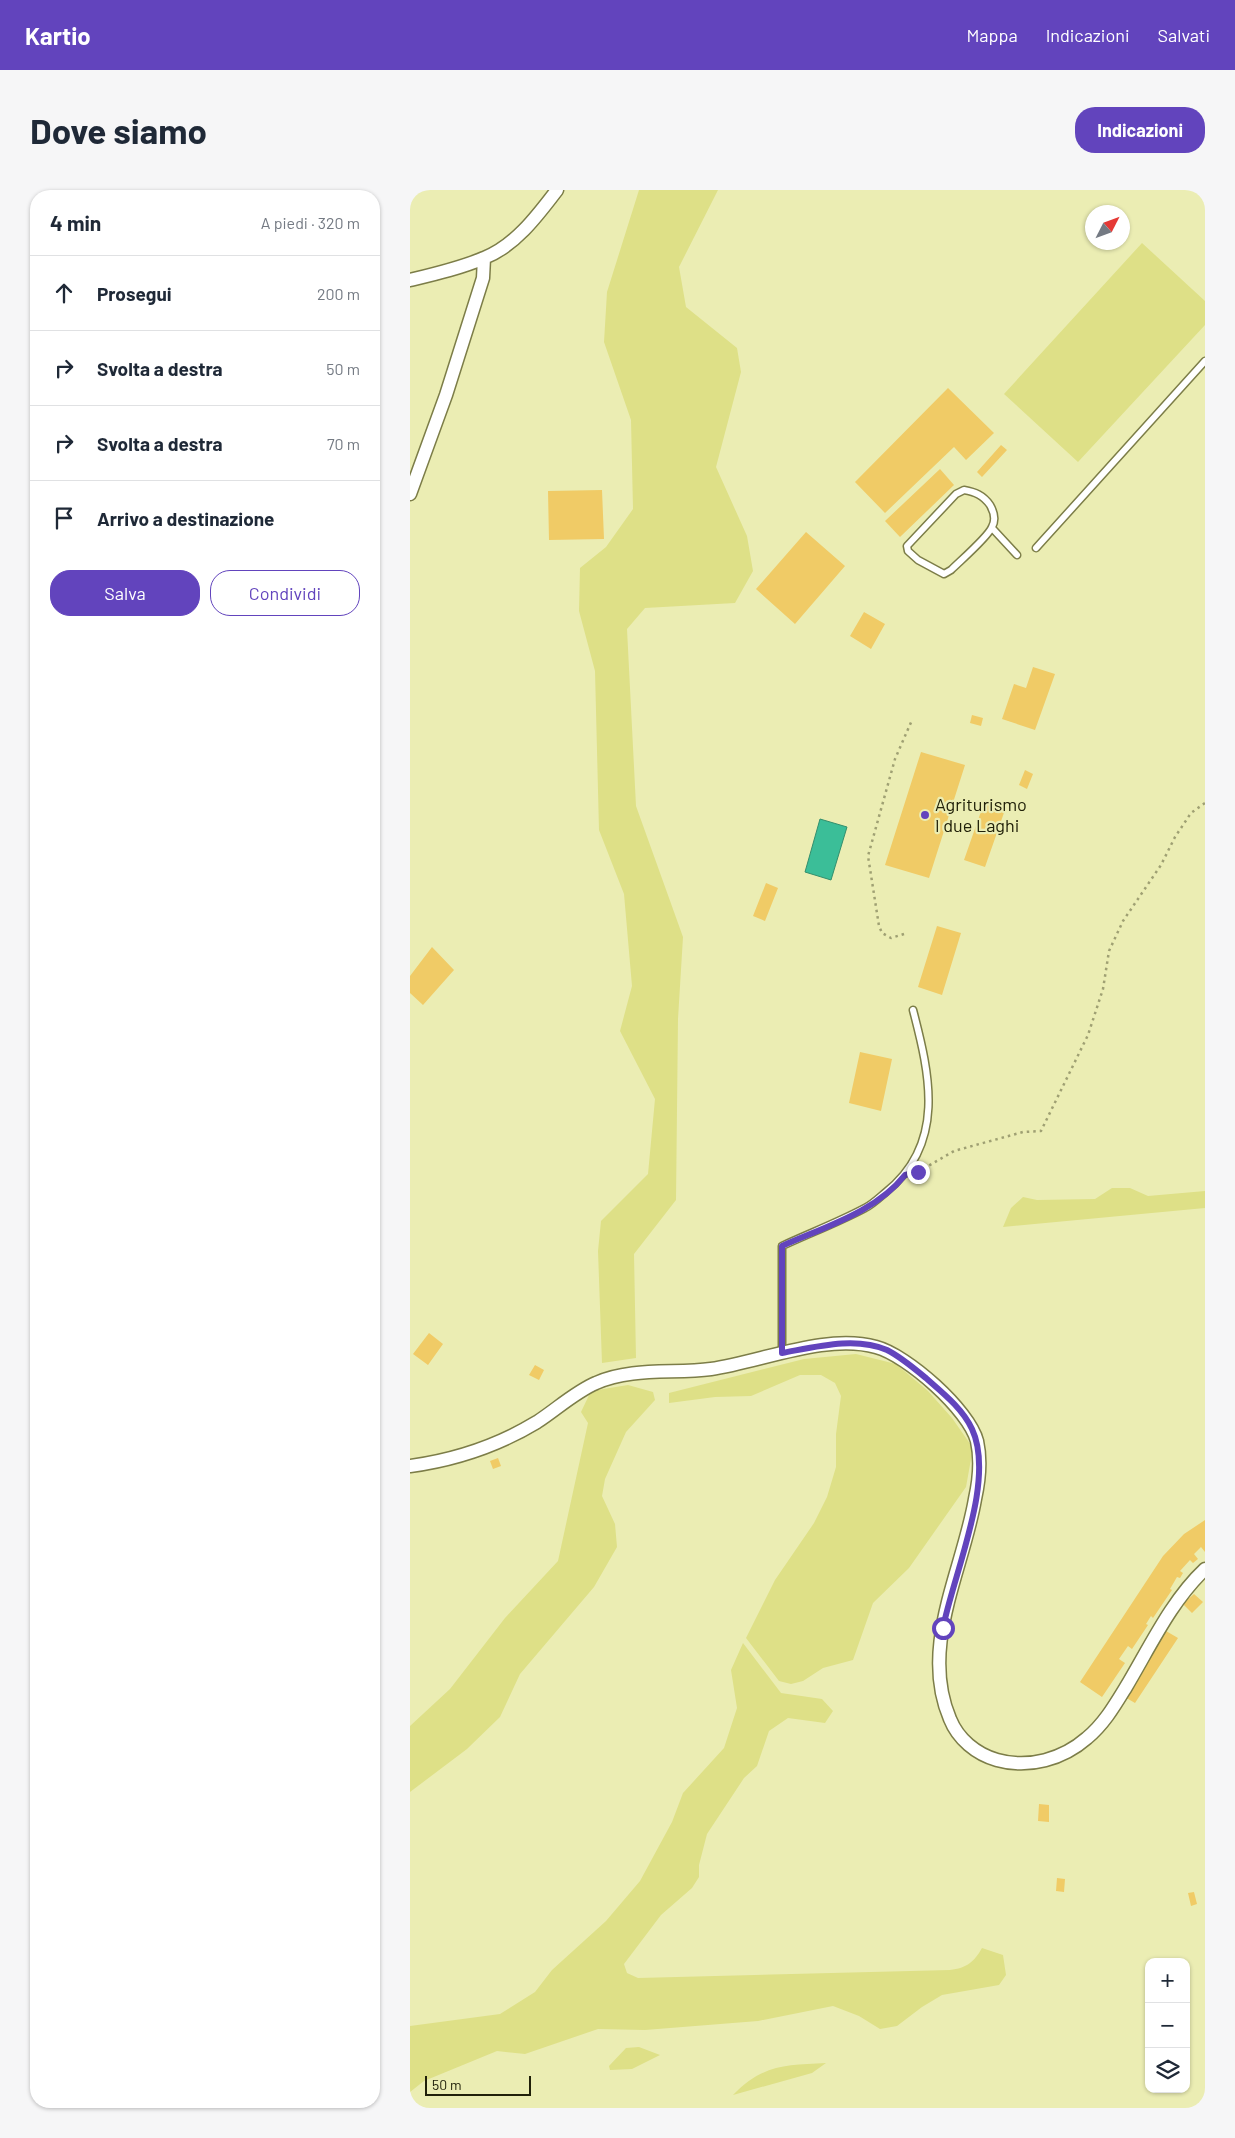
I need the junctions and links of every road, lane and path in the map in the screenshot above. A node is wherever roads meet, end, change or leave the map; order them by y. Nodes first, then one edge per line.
1 (558, 190) edge
2 (484, 258) junction
3 (410, 280) edge
4 (1205, 362) edge
5 (410, 494) edge
6 (992, 528) junction
7 (1036, 548) dead end
8 (1017, 555) dead end
9 (912, 720) dead end
10 (1205, 803) edge
11 (904, 934) dead end
12 (913, 1010) dead end
13 (905, 1175) junction
14 (782, 1353) junction
15 (410, 1466) edge
16 (1205, 1570) edge

1 - 2 street
2 - 3 street
2 - 5 street
4 - 7 lane
6 - 6 lane
6 - 8 lane
9 - 11 path
10 - 13 path
12 - 13 lane
13 - 14 lane
14 - 15 street
14 - 16 street

